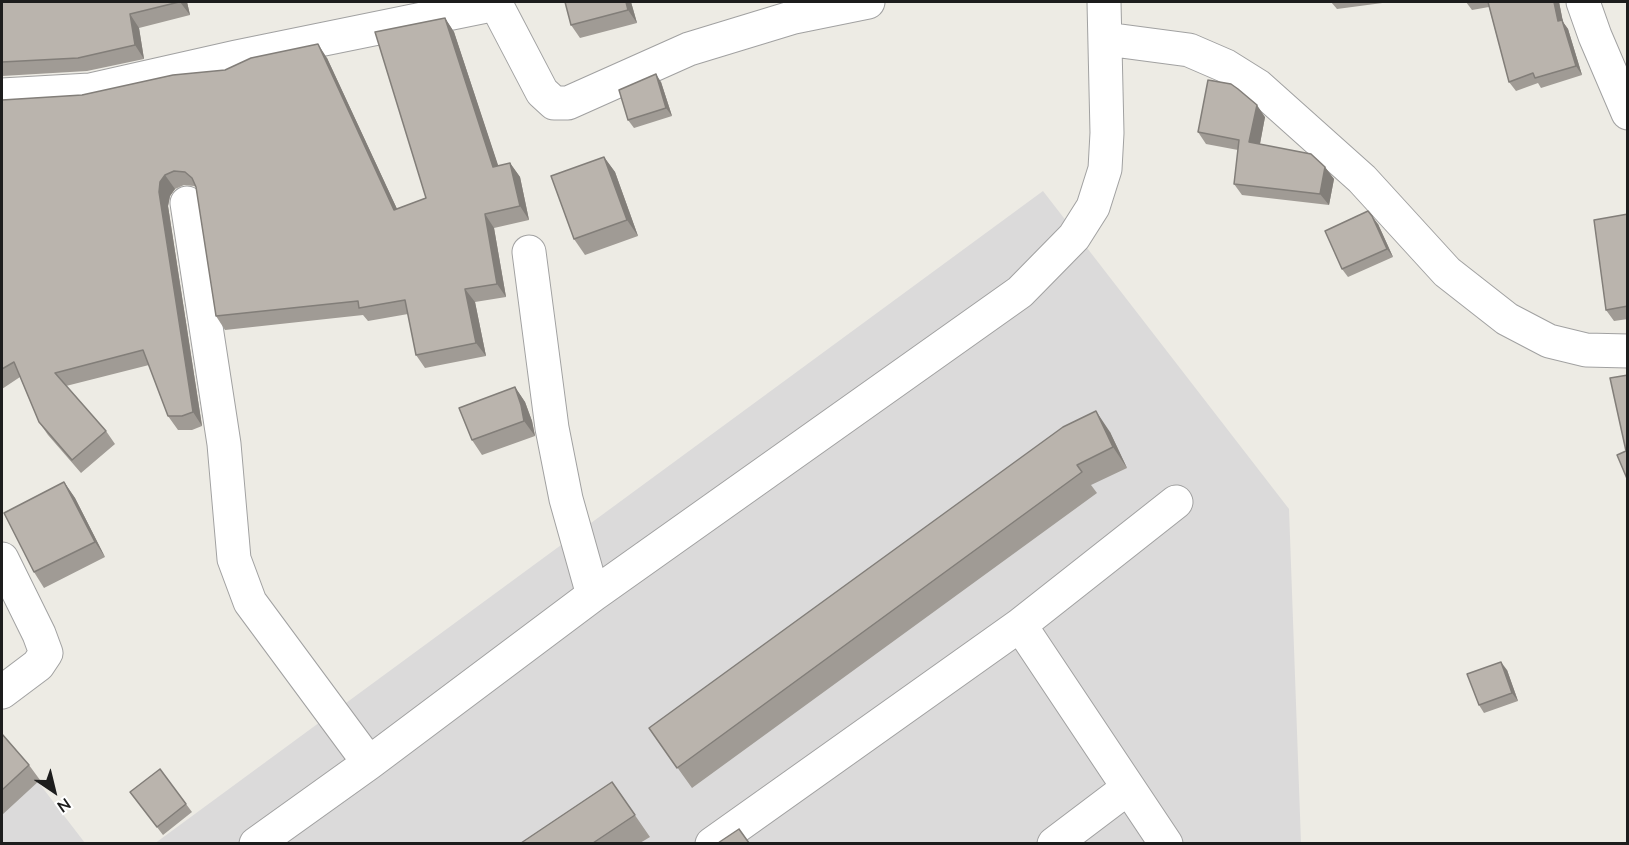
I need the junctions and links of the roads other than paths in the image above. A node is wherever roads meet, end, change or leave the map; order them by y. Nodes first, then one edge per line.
1 (868, 2) edge
2 (1104, 2) edge
3 (1583, 2) edge
4 (496, 3) edge
5 (1106, 39) junction
6 (2, 95) edge
7 (1626, 107) edge
8 (187, 203) dead end
9 (529, 252) dead end
10 (1628, 351) edge
11 (1176, 502) dead end
12 (2, 560) edge
13 (593, 595) junction
14 (1020, 626) junction
15 (2, 692) edge
16 (369, 763) junction
17 (1128, 788) junction
18 (256, 843) edge
19 (712, 843) edge
20 (1054, 843) edge
21 (1166, 843) edge

1 - 4 street
2 - 5 street
3 - 7 street
4 - 6 street
5 - 10 street
5 - 13 street
8 - 16 street
9 - 13 street
11 - 14 street
12 - 15 street
13 - 16 street
14 - 17 street
14 - 19 street
16 - 18 street
17 - 20 street
17 - 21 street

